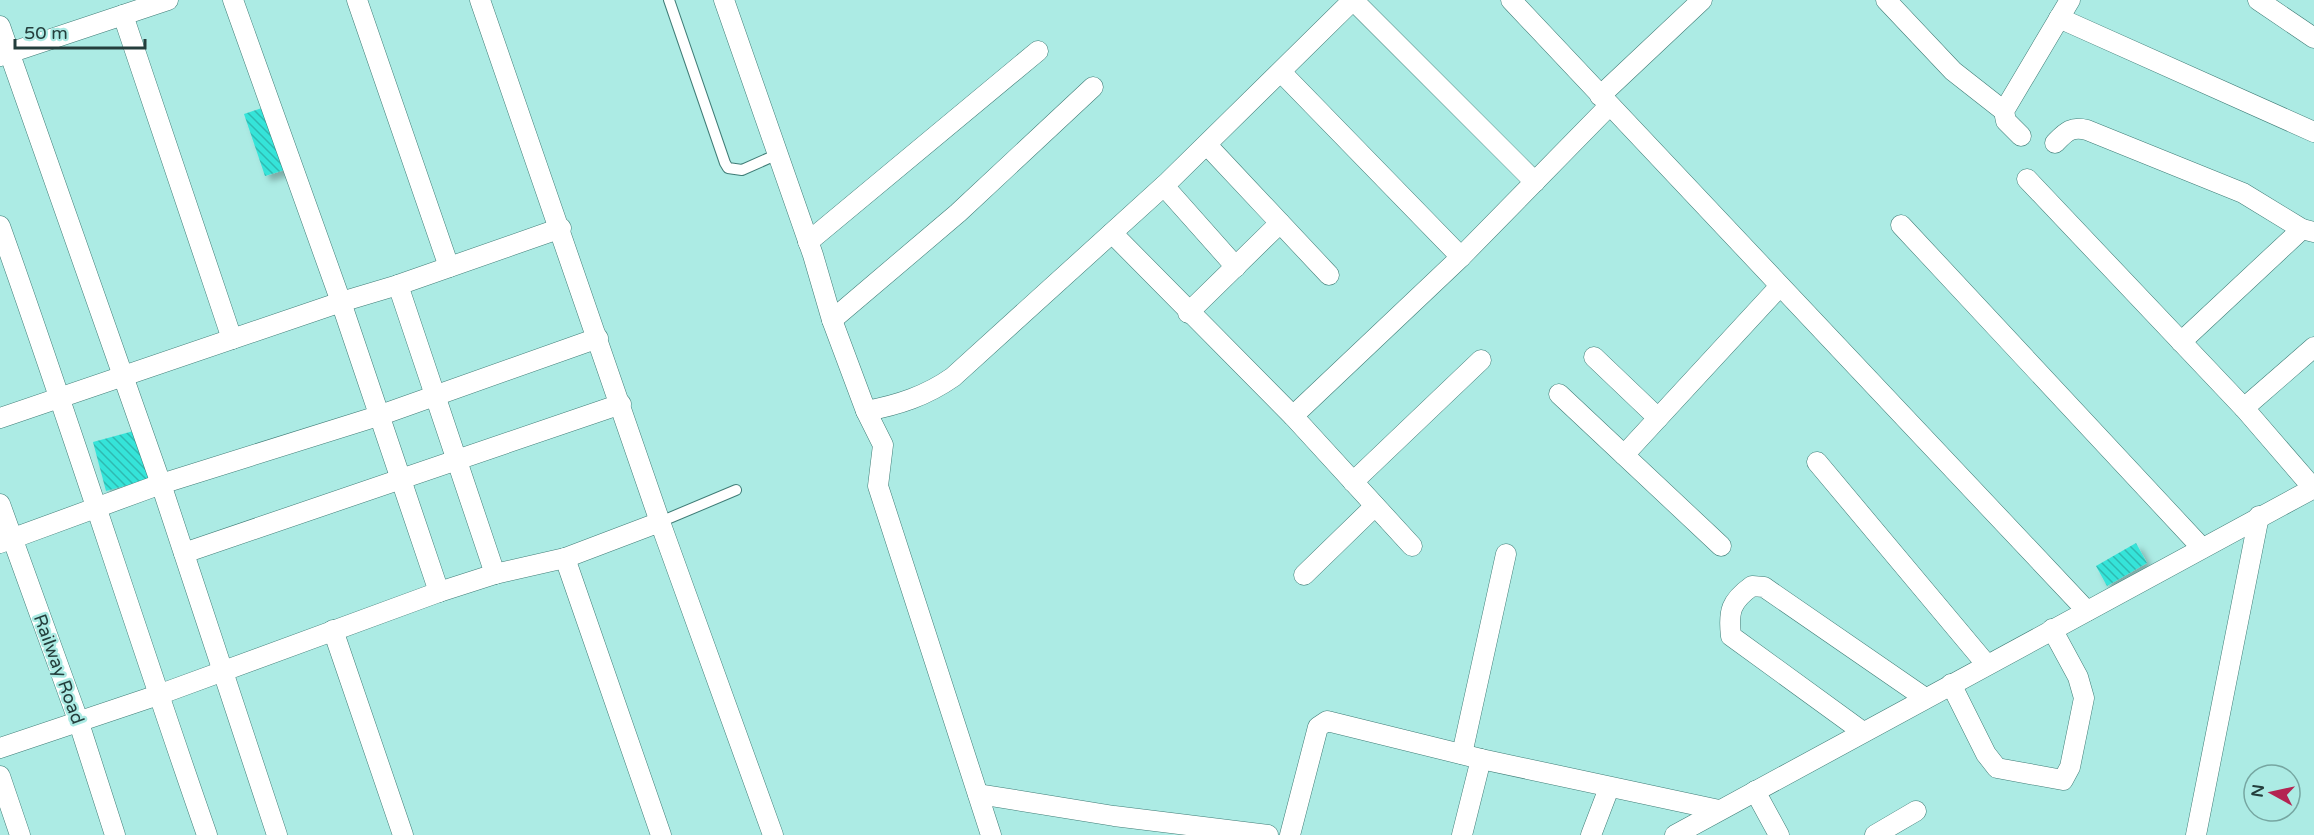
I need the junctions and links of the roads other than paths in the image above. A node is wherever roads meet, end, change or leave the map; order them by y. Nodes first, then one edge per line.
1 (168, 0) edge
2 (233, 0) edge
3 (357, 0) edge
4 (480, 0) edge
5 (669, 0) edge
6 (724, 0) edge
7 (1353, 0) edge
8 (1511, 0) edge
9 (1702, 0) edge
10 (1886, 0) edge
11 (2070, 0) edge
12 (2258, 0) edge
13 (123, 15) junction
14 (2059, 18) junction
15 (0, 26) edge
16 (2314, 38) edge
17 (1038, 51) dead end
18 (6, 55) edge
19 (1282, 73) junction
20 (1093, 87) dead end
21 (1605, 101) junction
22 (2004, 111) junction
23 (2314, 132) edge
24 (2021, 136) dead end
25 (2055, 143) dead end
26 (1207, 145) junction
27 (778, 154) junction
28 (2026, 179) dead end
29 (1535, 182) junction
30 (1164, 186) junction
31 (1280, 224) junction
32 (1901, 225) dead end
33 (0, 226) edge
34 (561, 228) junction
35 (2308, 231) edge
36 (1112, 233) junction
37 (808, 242) junction
38 (1461, 257) junction
39 (449, 267) junction
40 (1236, 267) junction
41 (1329, 275) dead end
42 (398, 285) junction
43 (1780, 286) junction
44 (341, 302) junction
45 (1188, 313) junction
46 (832, 320) junction
47 (232, 339) junction
48 (598, 339) junction
49 (2181, 342) junction
50 (2314, 346) edge
51 (1594, 357) dead end
52 (1481, 360) dead end
53 (122, 376) junction
54 (1559, 394) dead end
55 (435, 396) junction
56 (61, 397) junction
57 (621, 404) junction
58 (2244, 408) junction
59 (866, 411) junction
60 (378, 416) junction
61 (1293, 416) junction
62 (0, 418) edge
63 (1658, 418) junction
64 (1623, 455) junction
65 (456, 460) junction
66 (1817, 462) dead end
67 (400, 478) junction
68 (1353, 482) junction
69 (161, 484) junction
70 (2314, 488) edge
71 (736, 490) dead end
72 (0, 504) edge
73 (1375, 506) junction
74 (97, 507) junction
75 (2259, 516) junction
76 (660, 522) junction
77 (6, 540) edge
78 (1412, 546) dead end
79 (1721, 546) dead end
80 (2202, 548) junction
81 (183, 553) junction
82 (1506, 554) dead end
83 (565, 558) junction
84 (495, 574) junction
85 (1304, 575) dead end
86 (439, 592) junction
87 (2087, 611) junction
88 (2052, 629) junction
89 (333, 630) junction
90 (1987, 665) junction
91 (220, 670) junction
92 (1951, 684) junction
93 (158, 695) junction
94 (1925, 698) junction
95 (78, 720) junction
96 (1863, 732) junction
97 (0, 748) edge
98 (1471, 757) junction
99 (0, 776) edge
100 (1609, 788) junction
101 (1755, 791) junction
102 (978, 794) junction
103 (1719, 810) junction
104 (1916, 811) dead end
105 (20, 835) edge
106 (115, 835) edge
107 (207, 835) edge
108 (277, 835) edge
109 (403, 835) edge
110 (661, 835) edge
111 (772, 835) edge
112 (991, 835) edge
113 (1268, 835) edge
114 (1290, 835) edge
115 (1462, 835) edge
116 (1591, 835) edge
117 (1674, 835) edge
118 (1779, 835) edge
119 (1875, 835) edge
120 (2196, 835) edge

1 - 13 street
2 - 44 street
3 - 39 street
4 - 34 street
5 - 27 lane
6 - 27 street
7 - 19 street
7 - 29 street
8 - 21 street
9 - 21 street
10 - 22 street
11 - 14 street
12 - 16 street
13 - 18 street
13 - 47 street
14 - 22 street
14 - 23 street
15 - 18 street
17 - 37 street
18 - 53 street
19 - 26 street
19 - 38 street
20 - 46 street
21 - 29 street
21 - 43 street
22 - 24 street
25 - 35 street
26 - 30 street
26 - 31 street
27 - 37 street
28 - 49 street
29 - 38 street
30 - 36 street
30 - 40 street
31 - 40 street
31 - 41 street
32 - 80 street
33 - 56 street
34 - 39 street
34 - 48 street
35 - 49 street
36 - 45 street
36 - 59 street
37 - 46 street
38 - 61 street
39 - 42 street
40 - 45 street
42 - 44 street
42 - 55 street
43 - 63 street
43 - 87 street
44 - 47 street
44 - 60 street
45 - 61 street
46 - 59 street
47 - 53 street
48 - 55 street
48 - 57 street
49 - 58 street
50 - 58 street
51 - 63 street
52 - 68 street
53 - 56 street
53 - 69 street
54 - 64 street
55 - 60 street
55 - 65 street
56 - 62 street
56 - 74 street
57 - 65 street
57 - 76 street
58 - 70 street
59 - 102 street
60 - 67 street
60 - 69 street
61 - 68 street
63 - 64 street
64 - 79 street
65 - 67 street
65 - 84 street
66 - 90 street
67 - 81 street
67 - 86 street
68 - 73 street
69 - 74 street
69 - 81 street
70 - 75 street
71 - 76 lane
72 - 77 street, Railway Road
73 - 78 street
73 - 85 street
74 - 77 street
74 - 93 street
75 - 80 street
75 - 120 street
76 - 83 street
76 - 111 street
77 - 95 street, Railway Road
80 - 87 street
81 - 91 street
82 - 98 street
83 - 84 street
83 - 110 street
84 - 86 street
86 - 89 street
87 - 88 street
88 - 90 street
88 - 92 street
89 - 91 street
89 - 109 street
90 - 92 street
91 - 93 street
91 - 108 street
92 - 94 street
93 - 95 street
93 - 107 street
94 - 96 street
94 - 96 street
95 - 97 street
95 - 106 street, Railway Road
96 - 101 street
98 - 100 street
98 - 114 street
98 - 115 street
99 - 105 street
100 - 103 street
100 - 116 street
101 - 103 street
101 - 118 street
102 - 112 street
102 - 113 street
103 - 117 street
104 - 119 street

